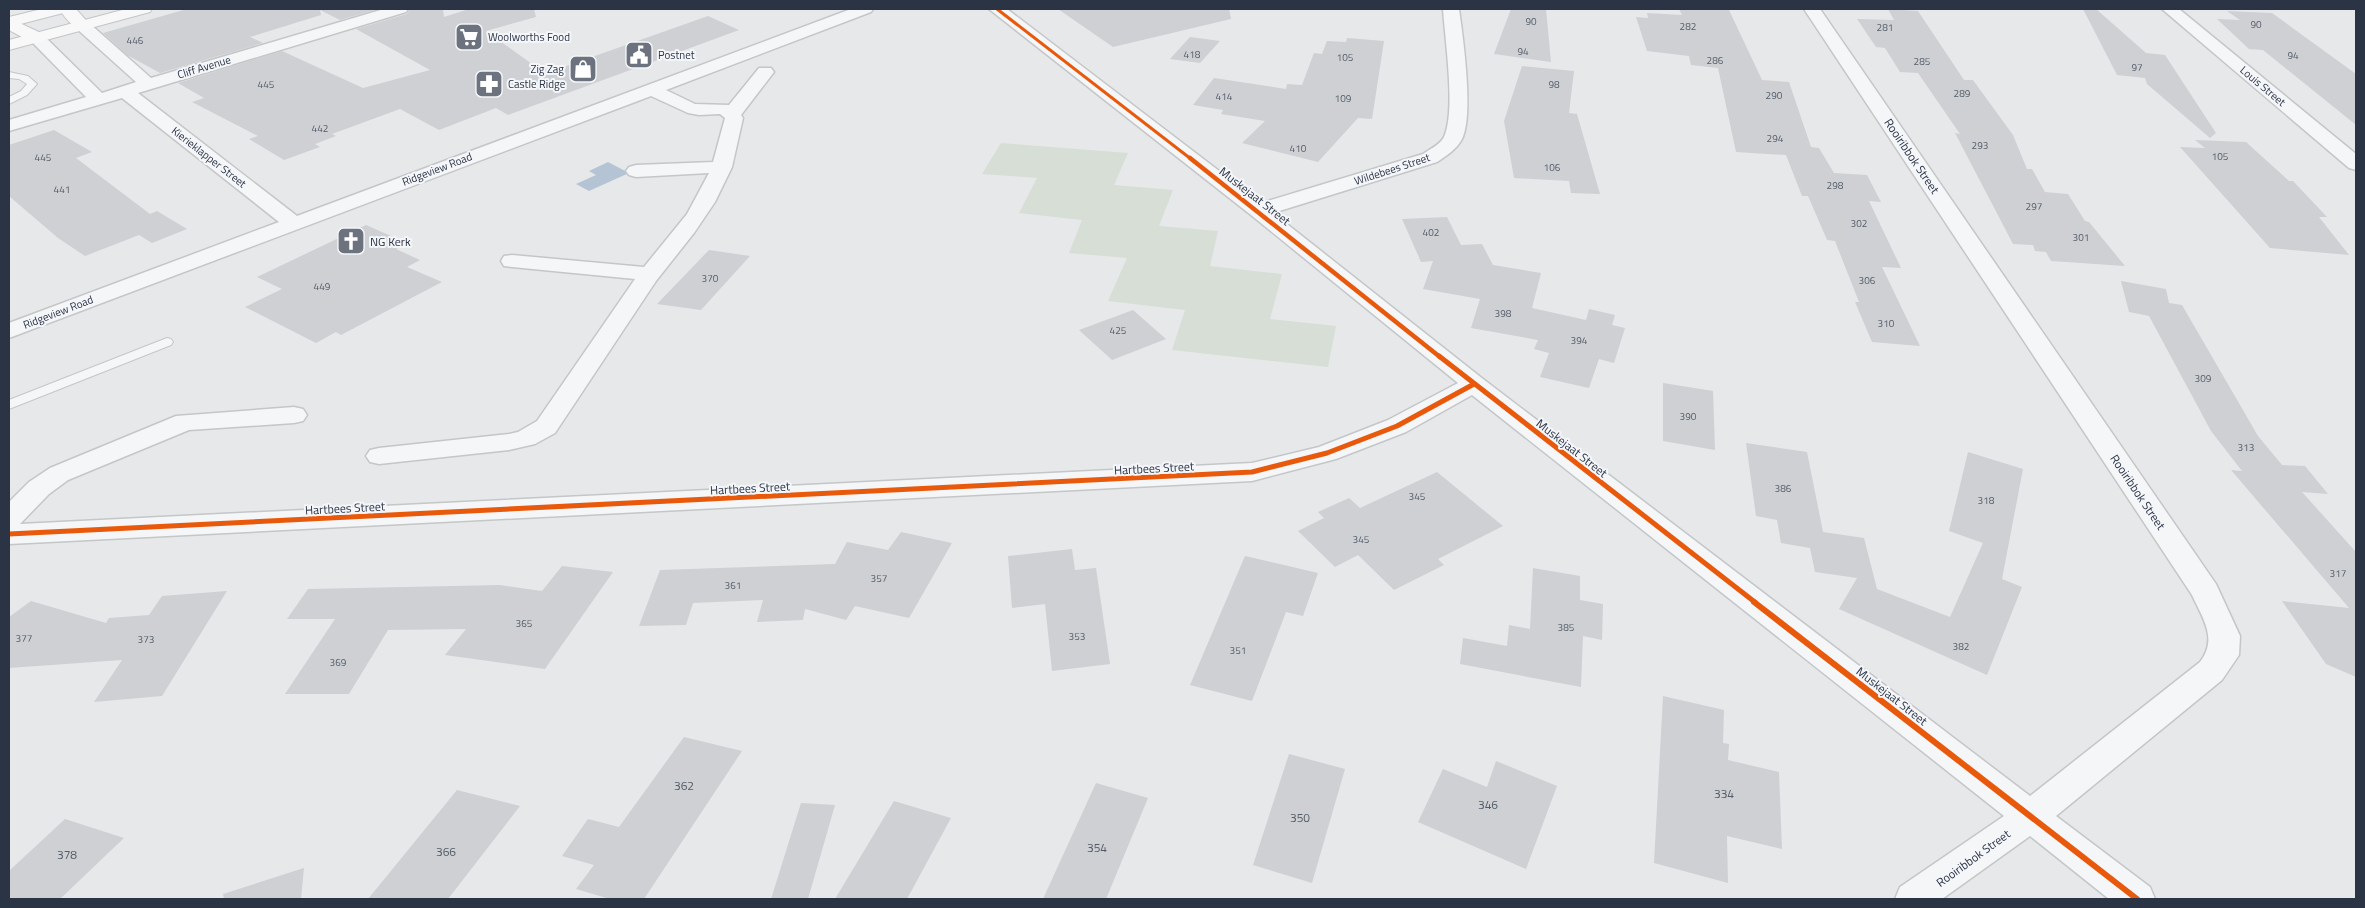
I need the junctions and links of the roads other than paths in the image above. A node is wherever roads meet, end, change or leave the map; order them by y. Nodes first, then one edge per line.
1 (61, 9) edge
2 (67, 9) edge
3 (144, 9) edge
4 (400, 9) edge
5 (865, 9) edge
6 (997, 9) edge
7 (1451, 9) edge
8 (1812, 9) edge
9 (2170, 9) edge
10 (9, 23) edge
11 (82, 26) junction
12 (38, 38) junction
13 (9, 45) edge
14 (764, 72) dead end
15 (9, 75) edge
16 (681, 78) junction
17 (148, 84) junction
18 (651, 89) junction
19 (125, 91) junction
20 (98, 99) junction
21 (9, 101) edge
22 (728, 112) junction
23 (9, 126) edge
24 (2356, 164) edge
25 (722, 167) junction
26 (636, 171) dead end
27 (1258, 211) junction
28 (293, 223) junction
29 (512, 260) dead end
30 (649, 274) junction
31 (9, 330) edge
32 (167, 342) dead end
33 (1474, 384) junction
34 (9, 405) edge
35 (294, 415) dead end
36 (379, 456) dead end
37 (9, 518) edge
38 (9, 534) edge
39 (2031, 816) junction
40 (1913, 899) edge
41 (2137, 899) edge

1 - 10 main road
2 - 11 main road
3 - 11 main road
4 - 17 street, Cliff Avenue
5 - 16 street, Ridgeview Road
6 - 27 street, Muskejaat Street
7 - 27 street, Wildebees Street
8 - 39 street, Rooiribbok Street
9 - 24 street, Louis Street
10 - 12 main road
11 - 12 main road
11 - 17 street
12 - 13 main road
12 - 20 street
14 - 22 street
15 - 21 lane
16 - 18 street, Ridgeview Road
16 - 22 street
17 - 19 street, Cliff Avenue
18 - 22 street
18 - 28 street, Ridgeview Road
19 - 20 street, Cliff Avenue
19 - 28 street, Kierieklapper Street
20 - 23 street, Cliff Avenue
22 - 25 street
25 - 26 street
25 - 30 street
27 - 33 street, Muskejaat Street
28 - 31 street, Ridgeview Road
29 - 30 street
30 - 36 street
32 - 34 lane
33 - 38 street, Hartbees Street
33 - 39 street, Muskejaat Street
35 - 37 street
39 - 40 street, Rooiribbok Street
39 - 41 street, Muskejaat Street

